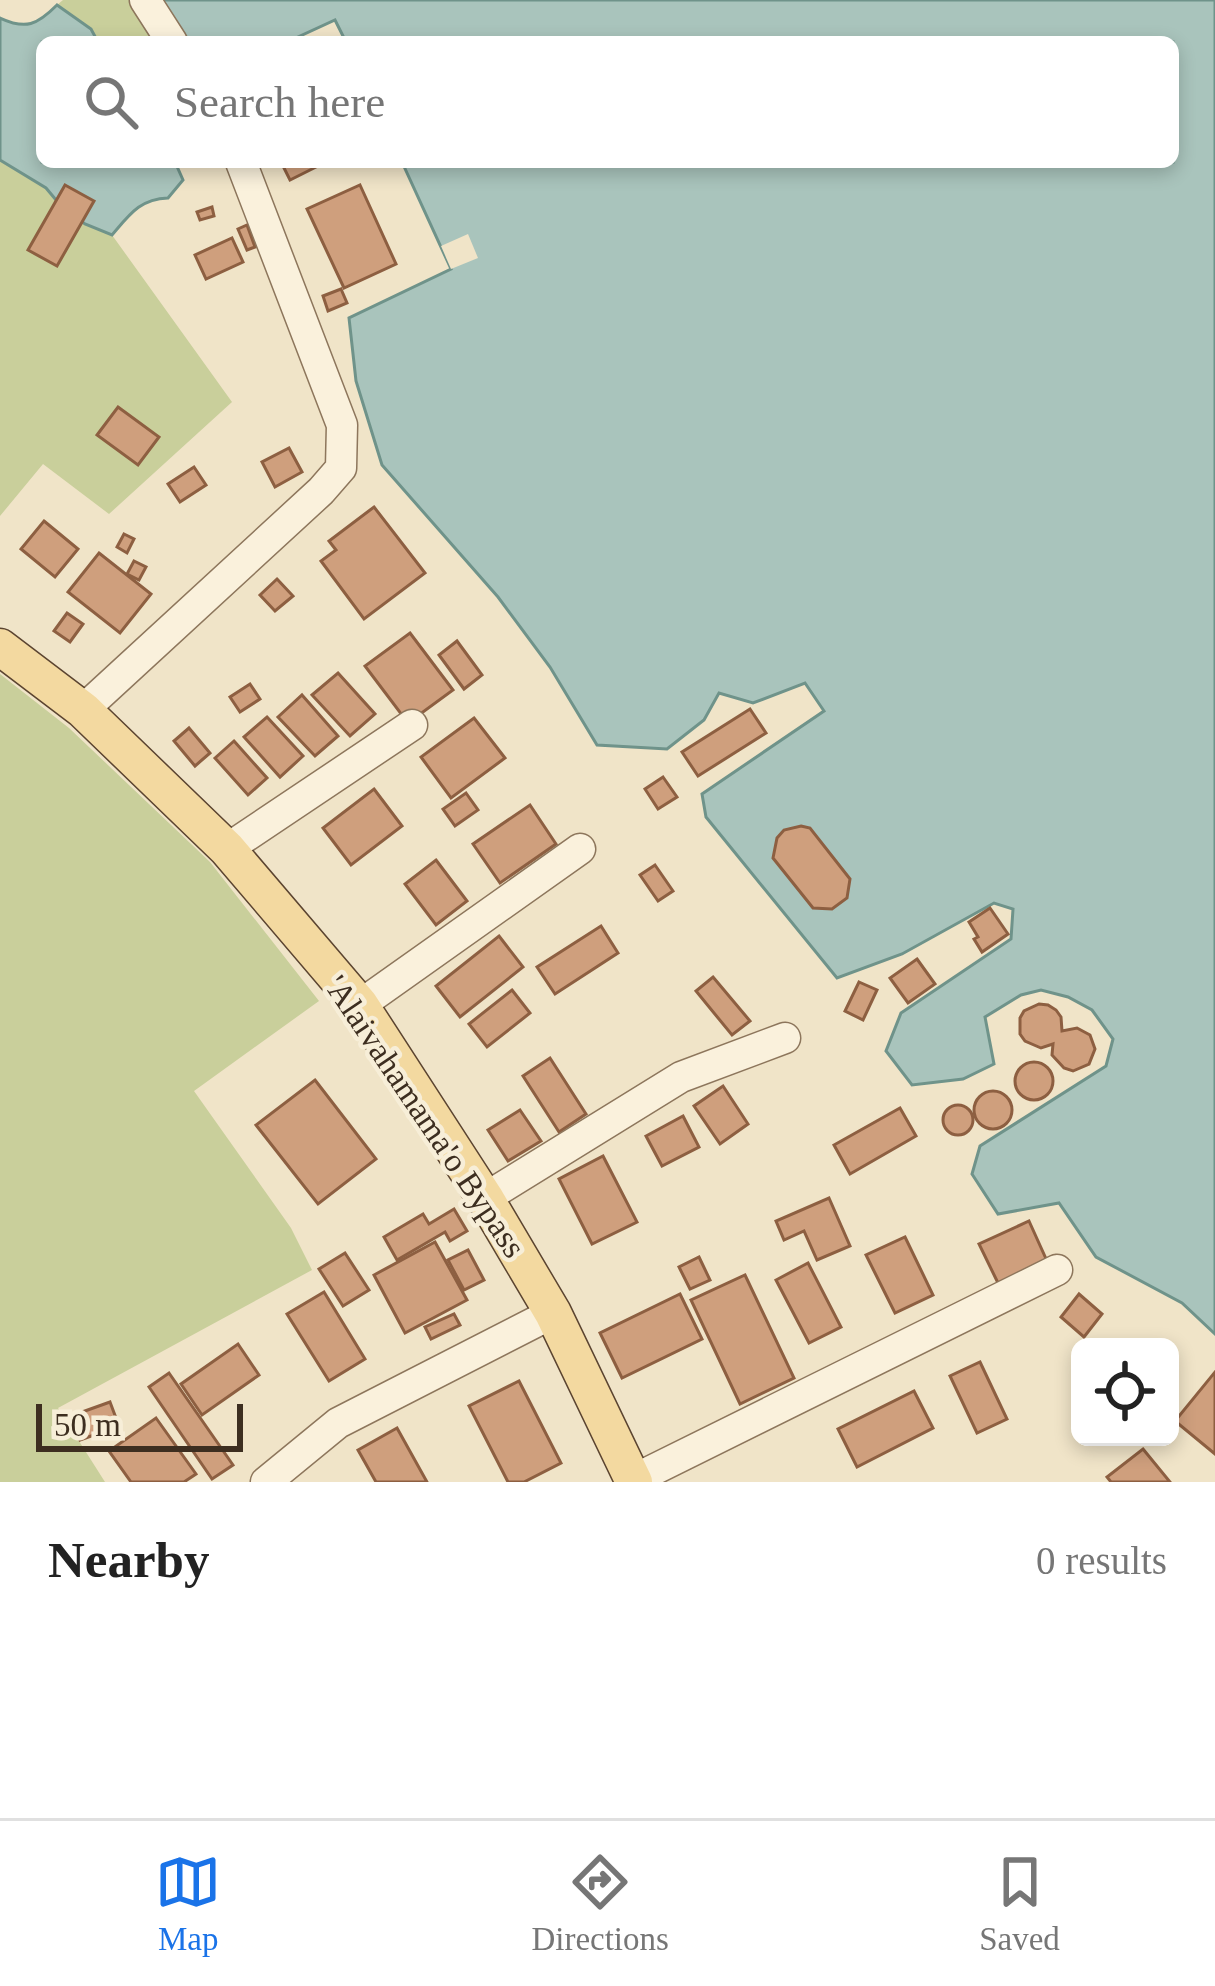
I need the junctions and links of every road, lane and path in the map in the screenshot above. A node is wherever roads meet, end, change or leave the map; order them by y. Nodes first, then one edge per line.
1 (145, 0) edge
2 (168, 36) edge
3 (243, 168) edge
4 (0, 646) edge
5 (83, 710) junction
6 (412, 725) dead end
7 (227, 849) junction
8 (580, 849) dead end
9 (360, 1005) junction
10 (785, 1038) dead end
11 (485, 1198) junction
12 (1057, 1270) dead end
13 (553, 1313) junction
14 (634, 1481) edge
15 (266, 1482) edge

1 - 2 street
3 - 5 street
4 - 5 main road, 'Alaivahamama'o Bypass
5 - 7 main road, 'Alaivahamama'o Bypass
6 - 7 street
7 - 9 main road, 'Alaivahamama'o Bypass
8 - 9 street
9 - 11 main road, 'Alaivahamama'o Bypass
10 - 11 street
11 - 13 main road, 'Alaivahamama'o Bypass
12 - 14 street
13 - 14 main road, 'Alaivahamama'o Bypass
13 - 15 street

